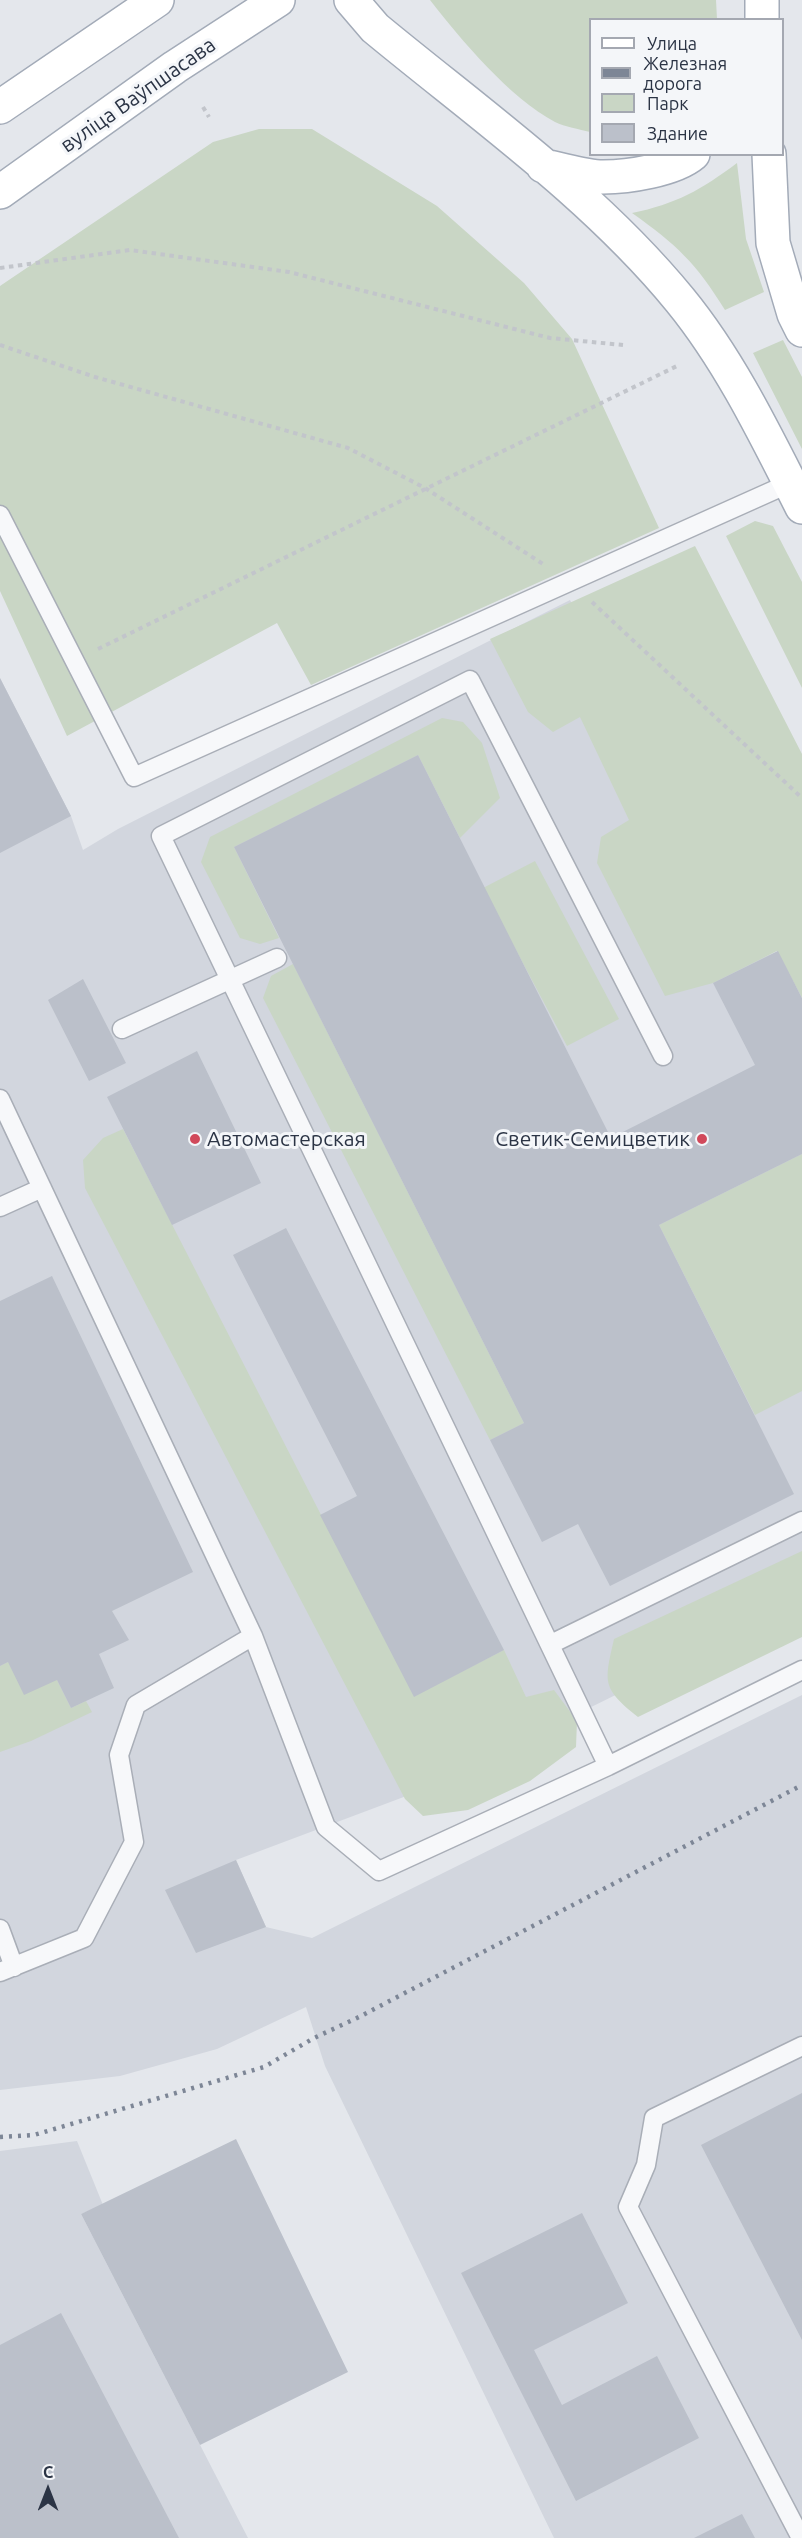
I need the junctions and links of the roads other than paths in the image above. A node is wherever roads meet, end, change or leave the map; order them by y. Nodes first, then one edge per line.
1 (157, 0) edge
2 (278, 0) edge
3 (351, 0) edge
4 (762, 0) edge
5 (762, 18) edge
6 (0, 107) edge
7 (691, 156) edge
8 (769, 156) edge
9 (542, 165) junction
10 (0, 192) edge
11 (802, 330) edge
12 (796, 495) edge
13 (0, 515) edge
14 (277, 958) dead end
15 (229, 978) junction
16 (122, 1029) dead end
17 (663, 1056) dead end
18 (0, 1100) edge
19 (42, 1188) junction
20 (0, 1208) edge
21 (802, 1521) edge
22 (253, 1636) junction
23 (551, 1644) junction
24 (802, 1670) edge
25 (608, 1766) junction
26 (0, 1929) edge
27 (7, 1970) edge
28 (802, 2046) edge
29 (801, 2538) edge

1 - 6 main road
2 - 10 main road, вуліца Ваўпшасава
3 - 9 main road
4 - 5 main road
7 - 9 main road
8 - 11 main road
9 - 12 main road
12 - 13 lane
14 - 15 lane
15 - 16 lane
15 - 17 lane
15 - 23 lane
18 - 19 lane
19 - 20 lane
19 - 22 lane
21 - 23 lane
22 - 25 lane
22 - 27 lane
23 - 25 lane
24 - 25 lane
26 - 27 lane
28 - 29 lane

